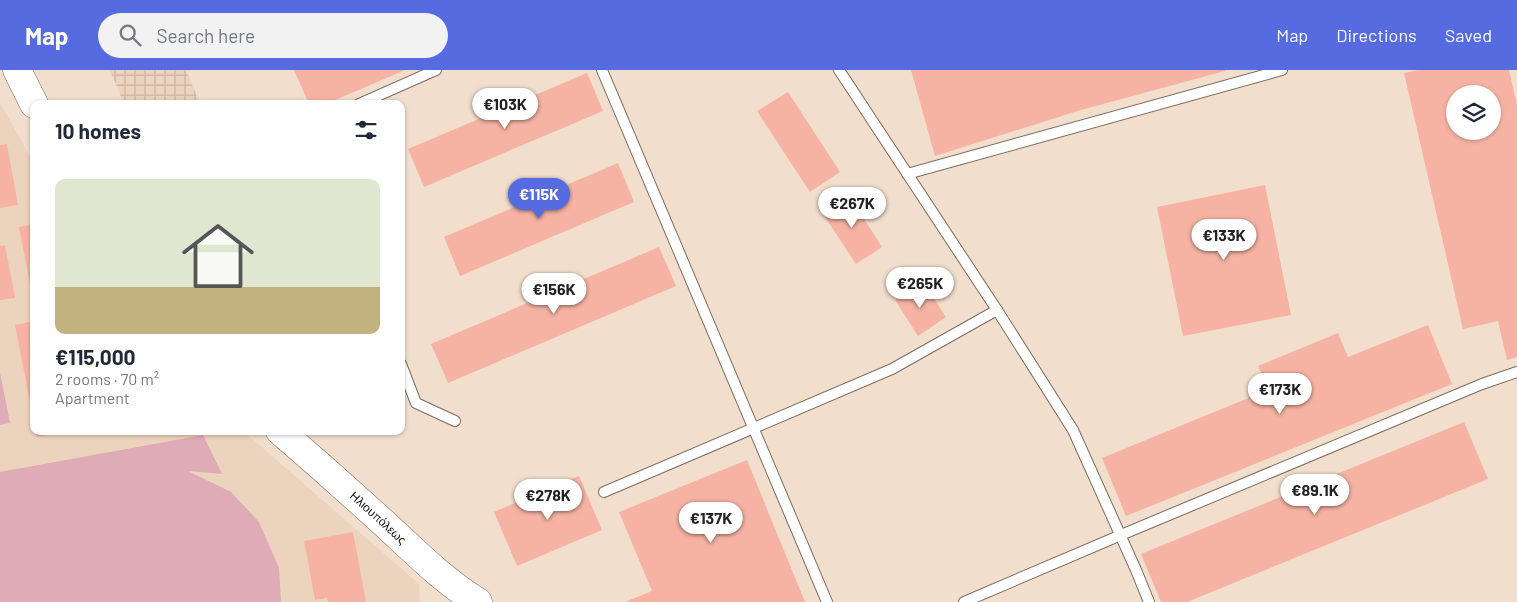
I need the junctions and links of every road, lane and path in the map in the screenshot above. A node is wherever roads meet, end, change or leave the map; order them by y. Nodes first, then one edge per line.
1 (17, 70) edge
2 (436, 70) edge
3 (602, 70) edge
4 (839, 70) edge
5 (1282, 70) edge
6 (32, 100) edge
7 (368, 100) edge
8 (907, 174) junction
9 (997, 310) junction
10 (1517, 372) edge
11 (405, 374) edge
12 (455, 421) dead end
13 (754, 428) junction
14 (285, 435) edge
15 (604, 492) dead end
16 (1121, 535) junction
17 (472, 601) edge
18 (827, 602) edge
19 (964, 602) edge
20 (1149, 602) edge

1 - 6 main road
2 - 7 lane
3 - 13 lane
4 - 8 lane
5 - 8 lane
8 - 9 lane
9 - 13 lane
9 - 16 lane
10 - 16 lane
11 - 12 lane
13 - 15 lane
13 - 18 lane
14 - 17 main road, Ηλιουπόλεως
16 - 19 lane
16 - 20 lane

